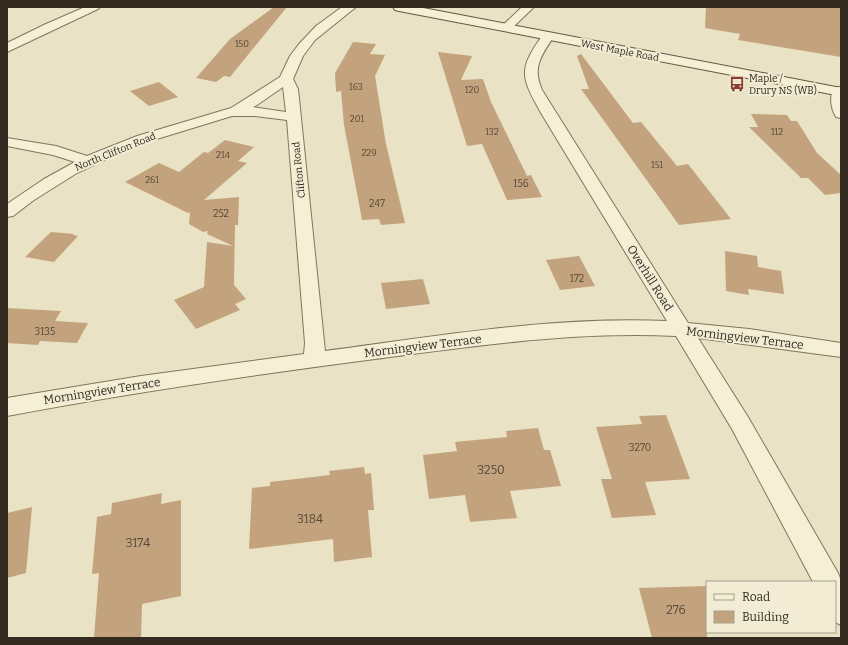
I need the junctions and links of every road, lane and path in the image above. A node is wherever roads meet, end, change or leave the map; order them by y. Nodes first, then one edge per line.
1 (94, 7) edge
2 (350, 7) edge
3 (399, 7) edge
4 (528, 7) edge
5 (506, 28) junction
6 (548, 36) junction
7 (7, 48) edge
8 (286, 79) junction
9 (840, 91) edge
10 (233, 112) junction
11 (841, 114) edge
12 (293, 117) junction
13 (7, 142) edge
14 (87, 161) junction
15 (7, 212) edge
16 (682, 330) junction
17 (841, 350) edge
18 (314, 360) junction
19 (7, 407) edge
20 (827, 581) edge
21 (836, 600) edge
22 (841, 611) edge

1 - 7 street
2 - 8 street
3 - 5 main road, West Maple Road
4 - 5 street
5 - 6 main road, West Maple Road
6 - 9 main road, West Maple Road
6 - 16 street, Overhill Road
8 - 10 street, North Clifton Road
8 - 12 street, Clifton Road
9 - 11 street
10 - 12 street, North Clifton Road
10 - 14 street, North Clifton Road
12 - 18 street, Clifton Road
13 - 14 street
14 - 15 street, North Clifton Road
16 - 17 street, Morningview Terrace
16 - 18 street, Morningview Terrace
16 - 20 street, Overhill Road
18 - 19 street, Morningview Terrace
21 - 22 street

